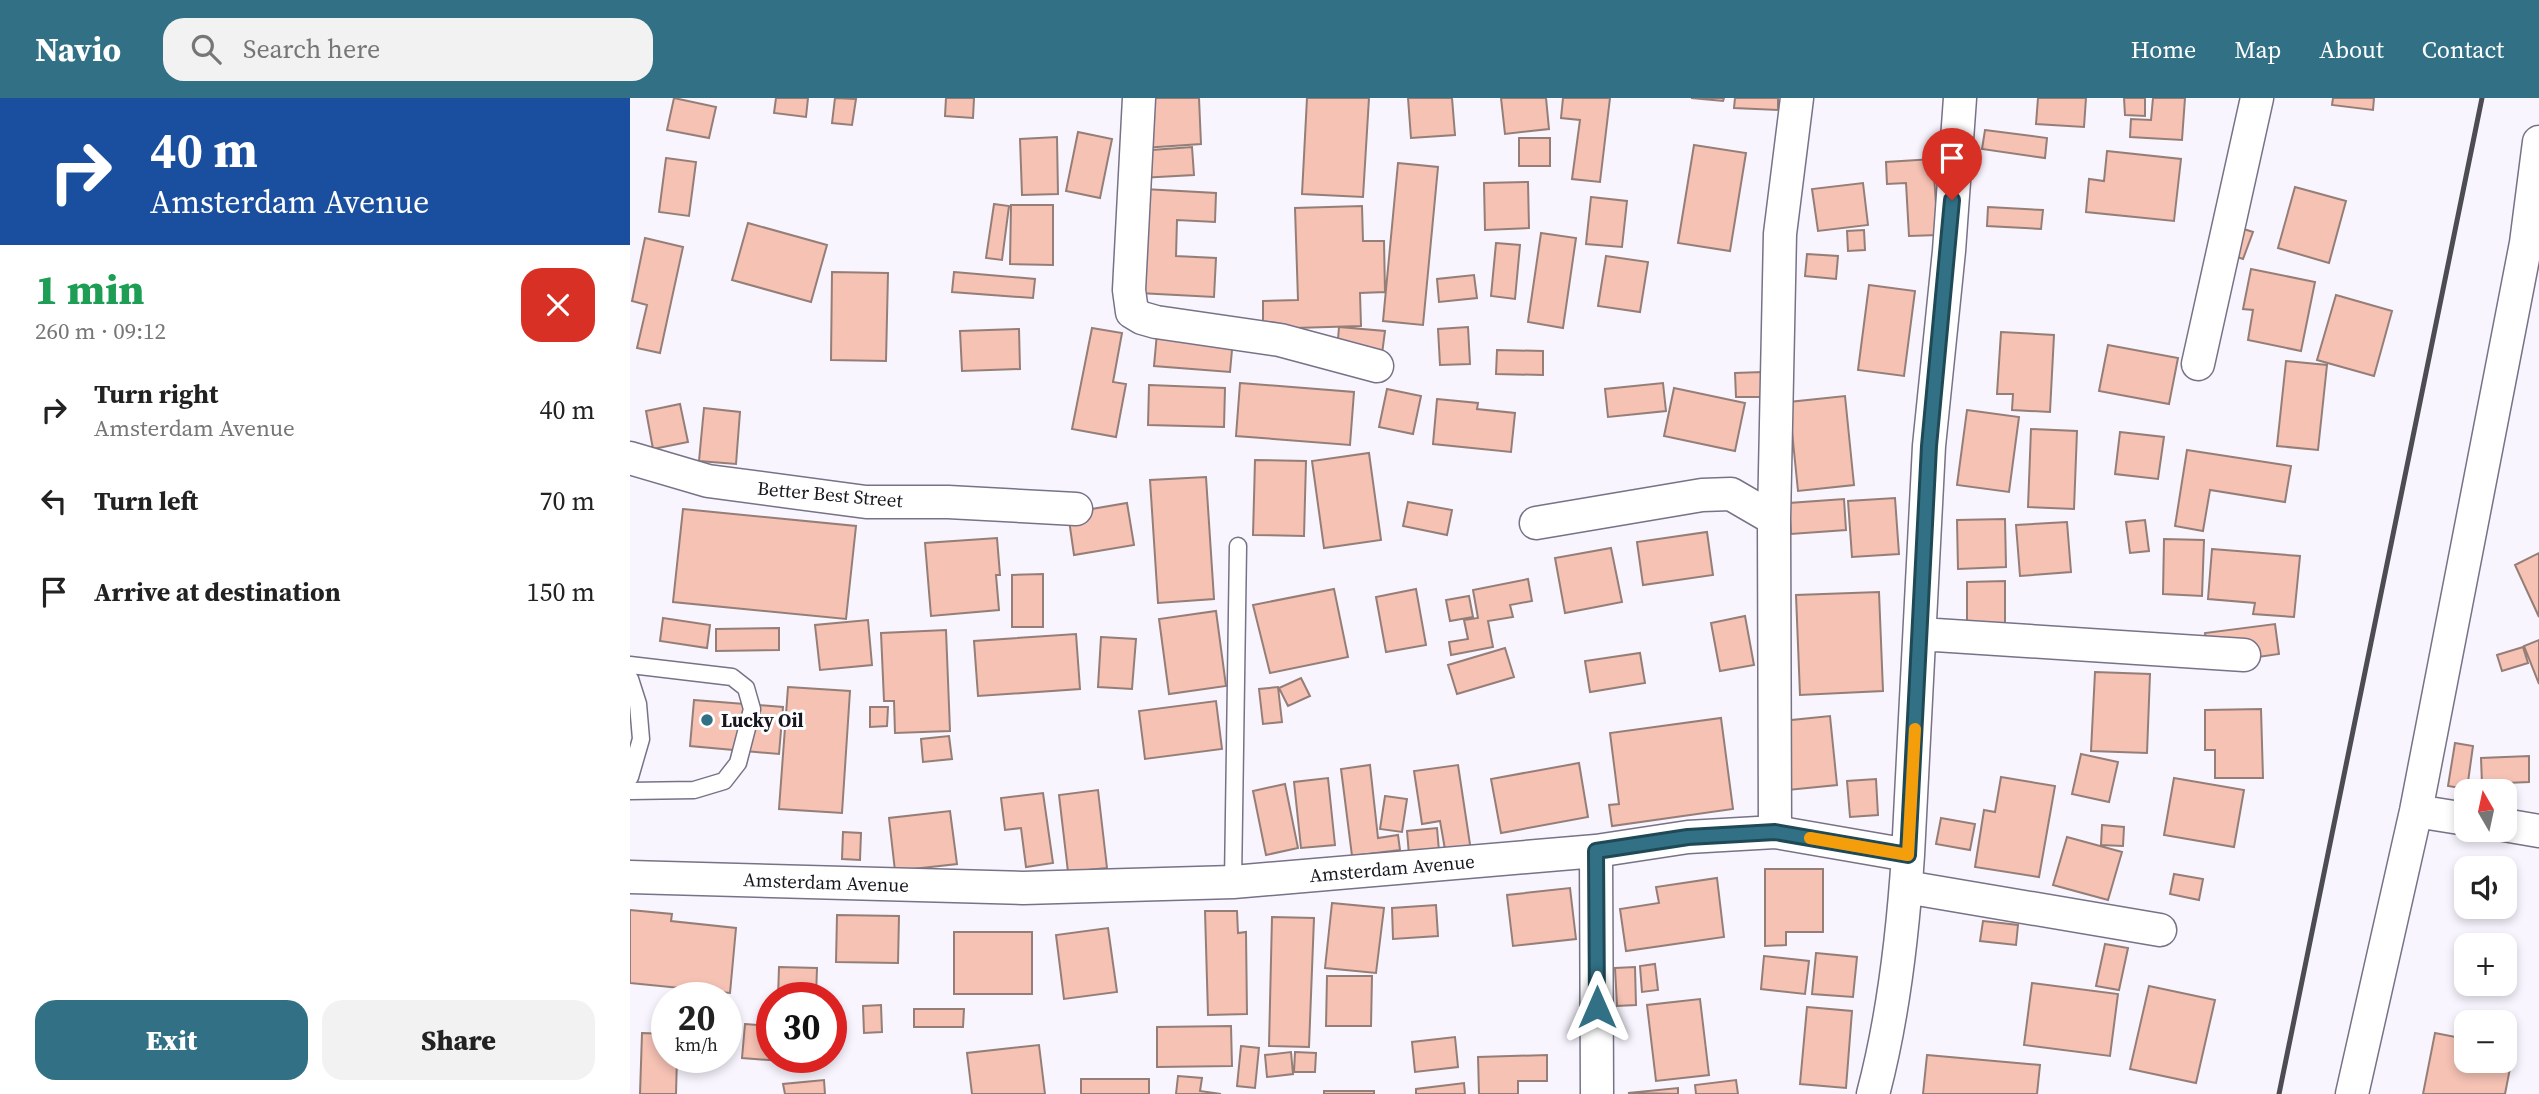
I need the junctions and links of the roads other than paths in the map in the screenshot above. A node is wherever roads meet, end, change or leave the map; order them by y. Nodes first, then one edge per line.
1 (1139, 98) edge
2 (1797, 98) edge
3 (1960, 98) edge
4 (2257, 98) edge
5 (2539, 142) edge
6 (2199, 364) dead end
7 (1377, 366) dead end
8 (630, 458) edge
9 (1076, 509) dead end
10 (1774, 519) junction
11 (1536, 523) dead end
12 (1238, 546) dead end
13 (1920, 634) junction
14 (2244, 654) dead end
15 (630, 665) edge
16 (630, 680) edge
17 (630, 778) edge
18 (630, 791) edge
19 (2416, 811) junction
20 (2454, 817) edge
21 (2517, 827) edge
22 (2539, 831) edge
23 (1775, 832) junction
24 (1596, 851) junction
25 (1908, 855) junction
26 (630, 877) edge
27 (1233, 882) junction
28 (1906, 887) junction
29 (2160, 930) dead end
30 (1597, 1094) edge
31 (1873, 1094) edge
32 (2352, 1094) edge

1 - 7 street
2 - 10 street
3 - 13 street
4 - 6 street
5 - 19 street
8 - 9 street, Better Best Street
10 - 11 street
10 - 23 street
12 - 27 lane
13 - 14 street
13 - 25 street
15 - 18 lane
16 - 17 lane
19 - 20 street
19 - 32 street
21 - 22 street
23 - 24 street, Amsterdam Avenue
23 - 25 street, Amsterdam Avenue
24 - 27 street, Amsterdam Avenue
24 - 30 street
25 - 28 street
26 - 27 street, Amsterdam Avenue
28 - 29 street
28 - 31 street

